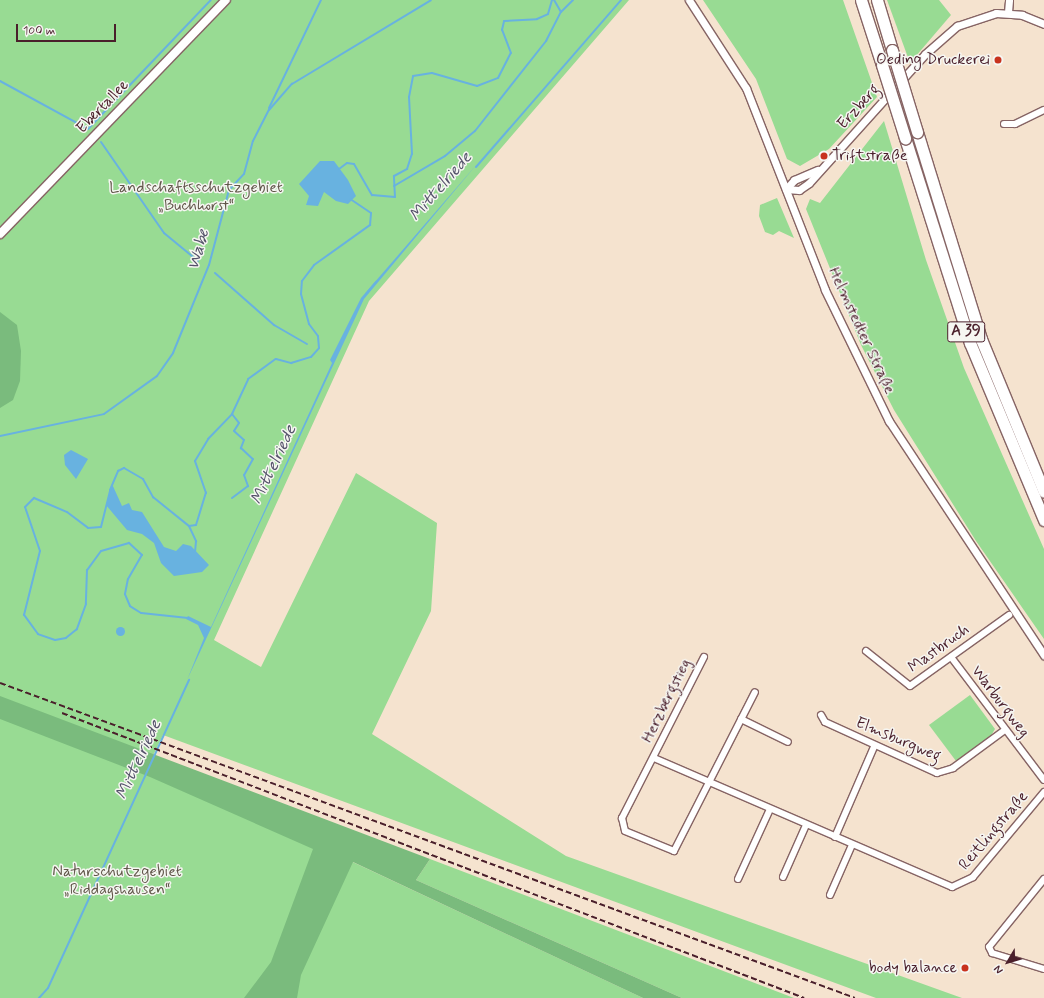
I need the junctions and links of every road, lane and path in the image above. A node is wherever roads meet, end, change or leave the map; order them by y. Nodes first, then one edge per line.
1 (226, 0) edge
2 (689, 0) edge
3 (861, 0) edge
4 (877, 0) edge
5 (1009, 0) edge
6 (1008, 12) junction
7 (1044, 24) edge
8 (1044, 110) edge
9 (1004, 124) dead end
10 (818, 170) junction
11 (786, 189) junction
12 (0, 234) edge
13 (1044, 492) edge
14 (1044, 520) edge
15 (1009, 615) dead end
16 (866, 651) dead end
17 (1044, 655) edge
18 (704, 657) dead end
19 (951, 657) junction
20 (756, 692) dead end
21 (821, 716) dead end
22 (742, 719) junction
23 (1004, 730) junction
24 (788, 742) dead end
25 (874, 747) junction
26 (654, 758) junction
27 (1044, 780) edge
28 (710, 783) junction
29 (1044, 792) edge
30 (770, 809) junction
31 (806, 825) junction
32 (835, 837) junction
33 (852, 845) junction
34 (783, 877) dead end
35 (738, 879) dead end
36 (1044, 879) edge
37 (830, 895) dead end
38 (1044, 968) edge

1 - 12 main road, Ebertallee
2 - 11 street, Helmstedter Straße
3 - 14 highway, A 39, bridge
4 - 13 highway, A 39, bridge
5 - 6 street
6 - 7 street, Erzberg
6 - 10 street, Erzberg
8 - 9 street
10 - 11 street, Erzberg
10 - 11 street, Erzberg
11 - 17 street, Helmstedter Straße
15 - 19 street, Mastbruch
16 - 19 street, Mastbruch
18 - 26 street, Herzbergstieg
19 - 23 street, Warburgweg
20 - 22 street
21 - 25 street, Elmsburgweg
22 - 24 street
22 - 28 street
23 - 25 street, Elmsburgweg
23 - 27 street, Warburgweg
25 - 32 street
26 - 28 street, Reitlingstraße
26 - 28 street, Herzbergstieg
28 - 30 street, Reitlingstraße
29 - 33 street, Reitlingstraße
30 - 31 street, Reitlingstraße
30 - 35 street
31 - 32 street, Reitlingstraße
31 - 34 street
32 - 33 street, Reitlingstraße
33 - 37 street
36 - 38 street

